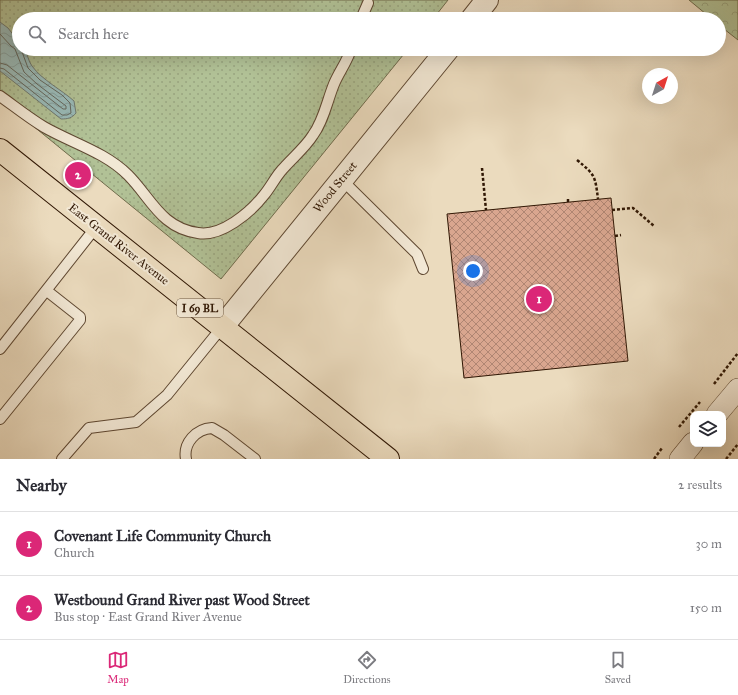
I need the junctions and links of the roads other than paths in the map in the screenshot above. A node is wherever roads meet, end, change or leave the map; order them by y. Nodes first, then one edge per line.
1 (487, 0) edge
2 (368, 3) dead end
3 (364, 12) edge
4 (478, 12) edge
5 (348, 56) edge
6 (442, 56) edge
7 (0, 96) edge
8 (0, 150) edge
9 (342, 180) junction
10 (96, 227) junction
11 (423, 269) dead end
12 (47, 291) junction
13 (223, 326) junction
14 (0, 349) edge
15 (738, 389) edge
16 (720, 411) edge
17 (0, 418) edge
18 (382, 457) edge
19 (62, 459) edge
20 (186, 459) edge
21 (255, 459) edge

1 - 4 street
2 - 3 lane
5 - 7 lane
6 - 9 street, Wood Street
8 - 10 main road, East Grand River Avenue / I 69 BL
9 - 11 lane
9 - 13 street, Wood Street
10 - 12 lane
10 - 13 main road, East Grand River Avenue / I 69 BL
12 - 14 lane
12 - 17 lane
13 - 18 main road, East Grand River Avenue / I 69 BL
13 - 19 lane
15 - 16 street
20 - 21 lane

